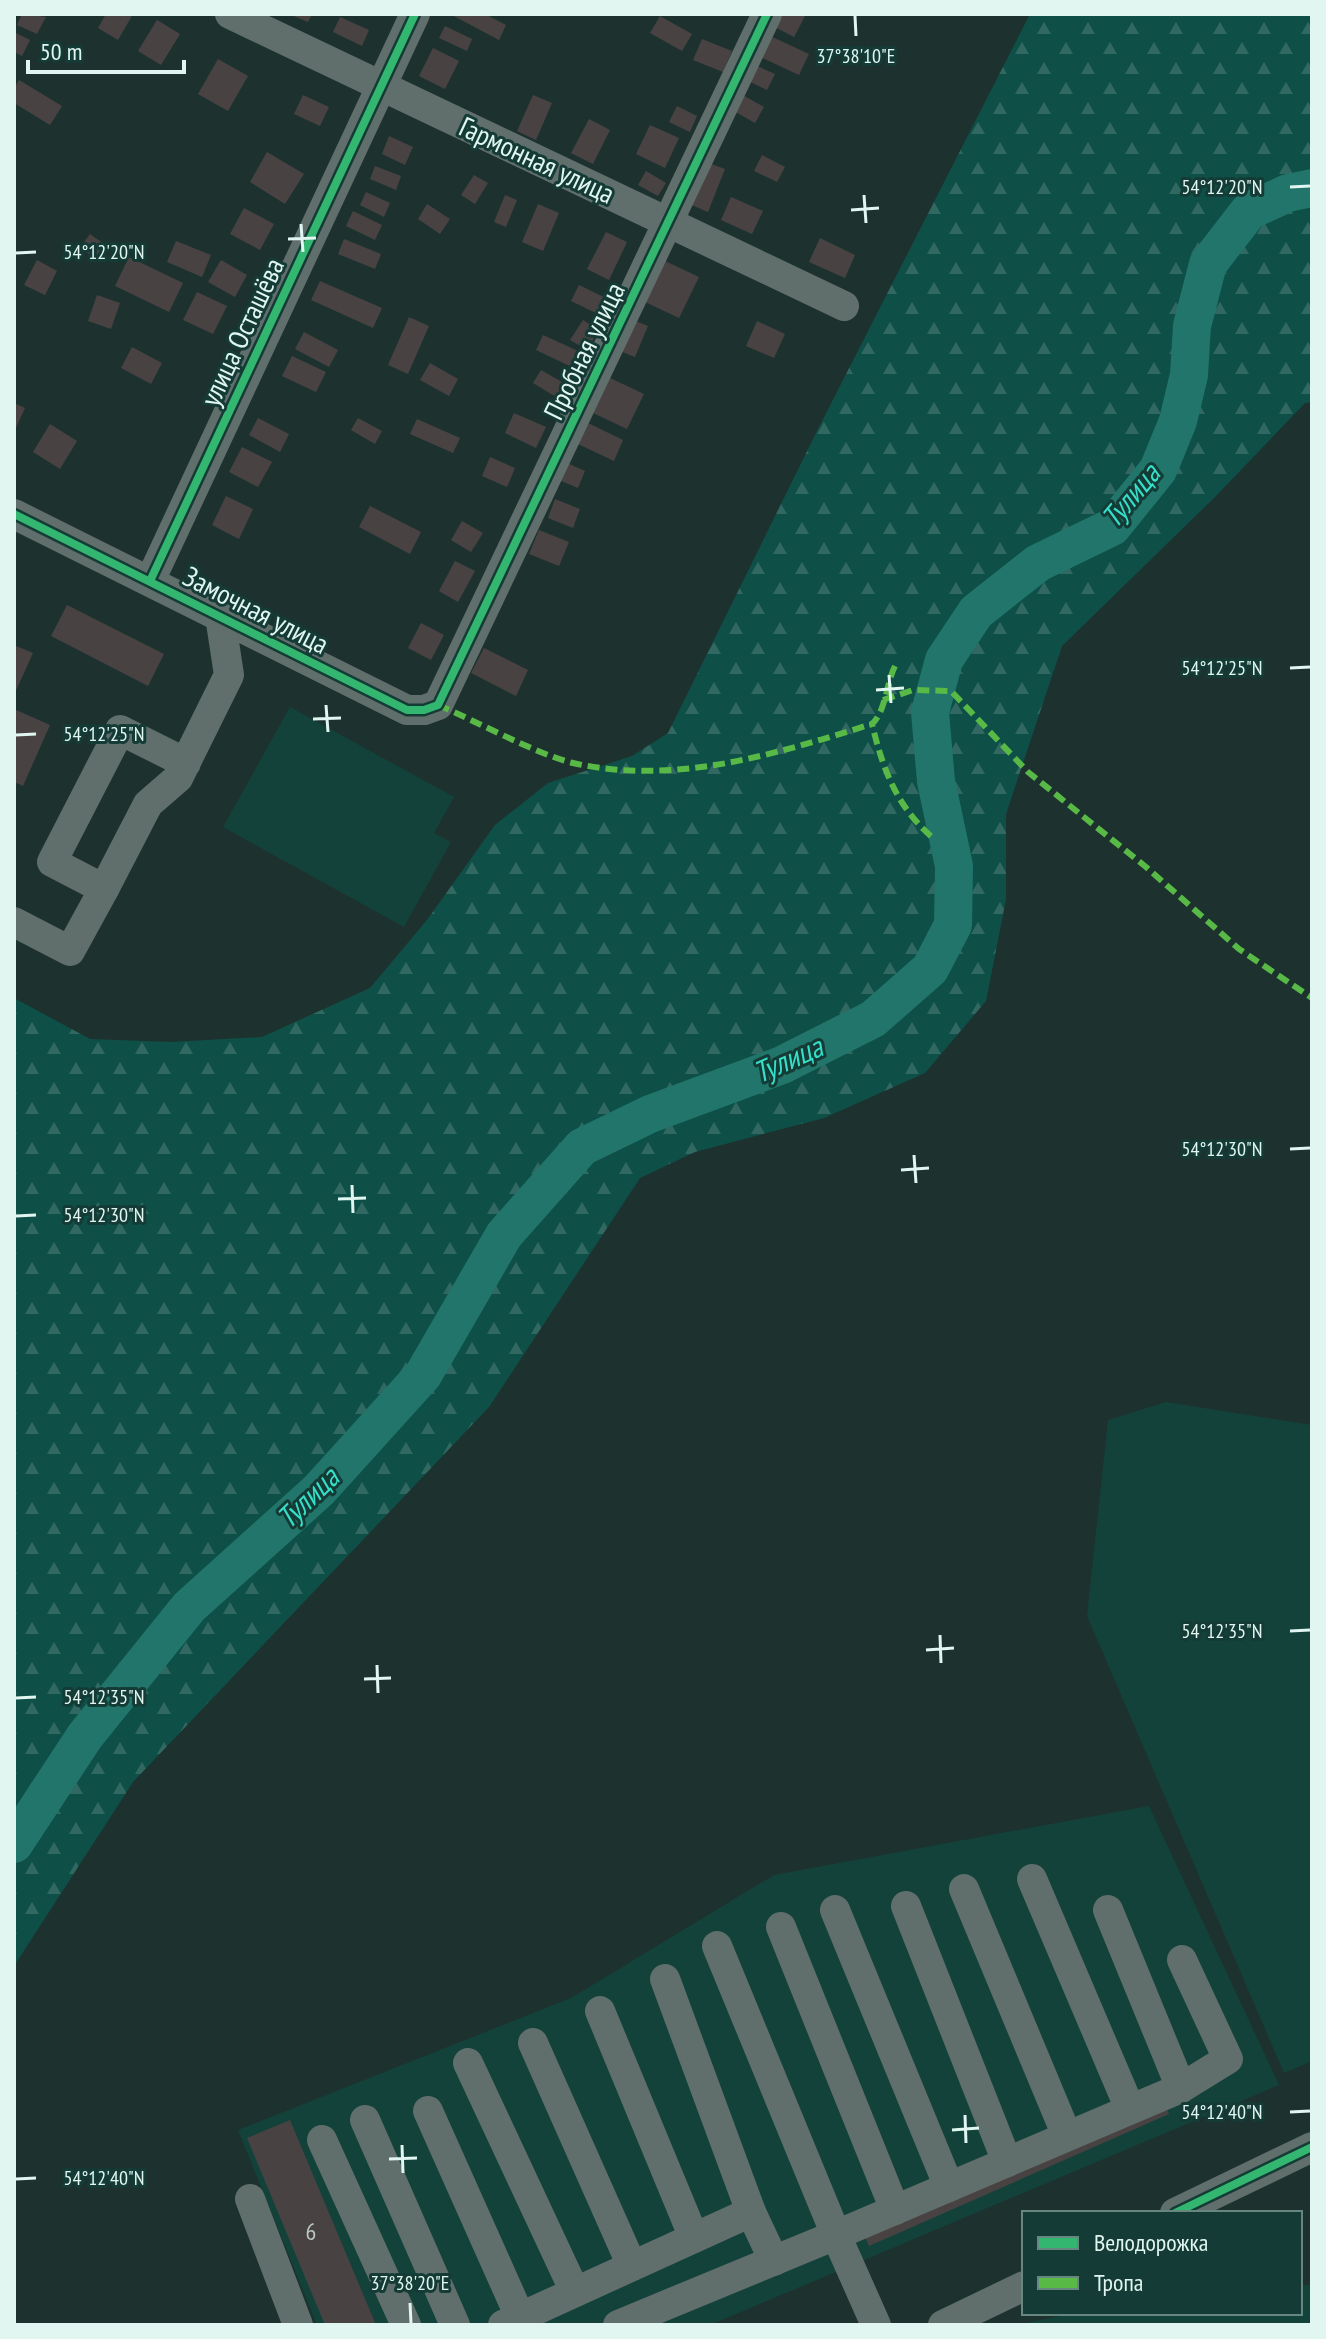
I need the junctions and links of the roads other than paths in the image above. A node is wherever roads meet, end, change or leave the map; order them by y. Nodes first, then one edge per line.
1 (230, 14) edge
2 (415, 14) edge
3 (767, 14) edge
4 (380, 85) junction
5 (670, 223) junction
6 (844, 306) dead end
7 (14, 514) edge
8 (150, 581) junction
9 (220, 616) junction
10 (438, 705) joint
11 (186, 763) junction
12 (104, 889) junction
13 (14, 922) edge
14 (1032, 1879) dead end
15 (964, 1889) dead end
16 (906, 1906) dead end
17 (835, 1910) dead end
18 (1108, 1910) dead end
19 (781, 1927) dead end
20 (717, 1946) dead end
21 (1182, 1960) dead end
22 (665, 1979) dead end
23 (600, 2011) dead end
24 (533, 2043) dead end
25 (468, 2063) dead end
26 (1181, 2088) junction
27 (1130, 2109) junction
28 (428, 2111) dead end
29 (365, 2120) dead end
30 (1067, 2136) junction
31 (322, 2140) dead end
32 (1312, 2147) edge
33 (1007, 2162) junction
34 (949, 2187) junction
35 (250, 2199) dead end
36 (895, 2210) junction
37 (1179, 2211) edge
38 (751, 2212) junction
39 (836, 2235) junction
40 (694, 2238) junction
41 (774, 2261) junction
42 (632, 2266) junction
43 (1022, 2287) edge
44 (575, 2292) junction
45 (511, 2321) edge
46 (298, 2325) edge
47 (406, 2325) edge
48 (455, 2325) edge
49 (618, 2325) edge
50 (876, 2325) edge
51 (943, 2325) edge

1 - 4 street, Гармонная улица
2 - 4 street, улица Осташёва
3 - 5 street, Пробная улица
4 - 5 street, Гармонная улица
4 - 8 street, улица Осташёва
5 - 6 street, Гармонная улица
5 - 10 street, Пробная улица
7 - 8 street, Замочная улица
8 - 9 street, Замочная улица
9 - 10 street, Замочная улица
9 - 11 street
11 - 12 street
11 - 12 street
12 - 13 street
14 - 27 street
15 - 30 street
16 - 33 street
17 - 34 street
18 - 26 street
19 - 36 street
20 - 39 street
21 - 26 street
22 - 38 street
23 - 40 street
24 - 42 street
25 - 44 street
26 - 27 street
27 - 30 street
28 - 45 street
29 - 48 street
30 - 33 street
31 - 47 street
32 - 37 street
33 - 34 street
34 - 36 street
35 - 46 street
36 - 39 street
38 - 40 street
38 - 41 street
39 - 41 street
39 - 50 street
40 - 42 street
41 - 49 street
42 - 44 street
43 - 51 street
44 - 45 street

